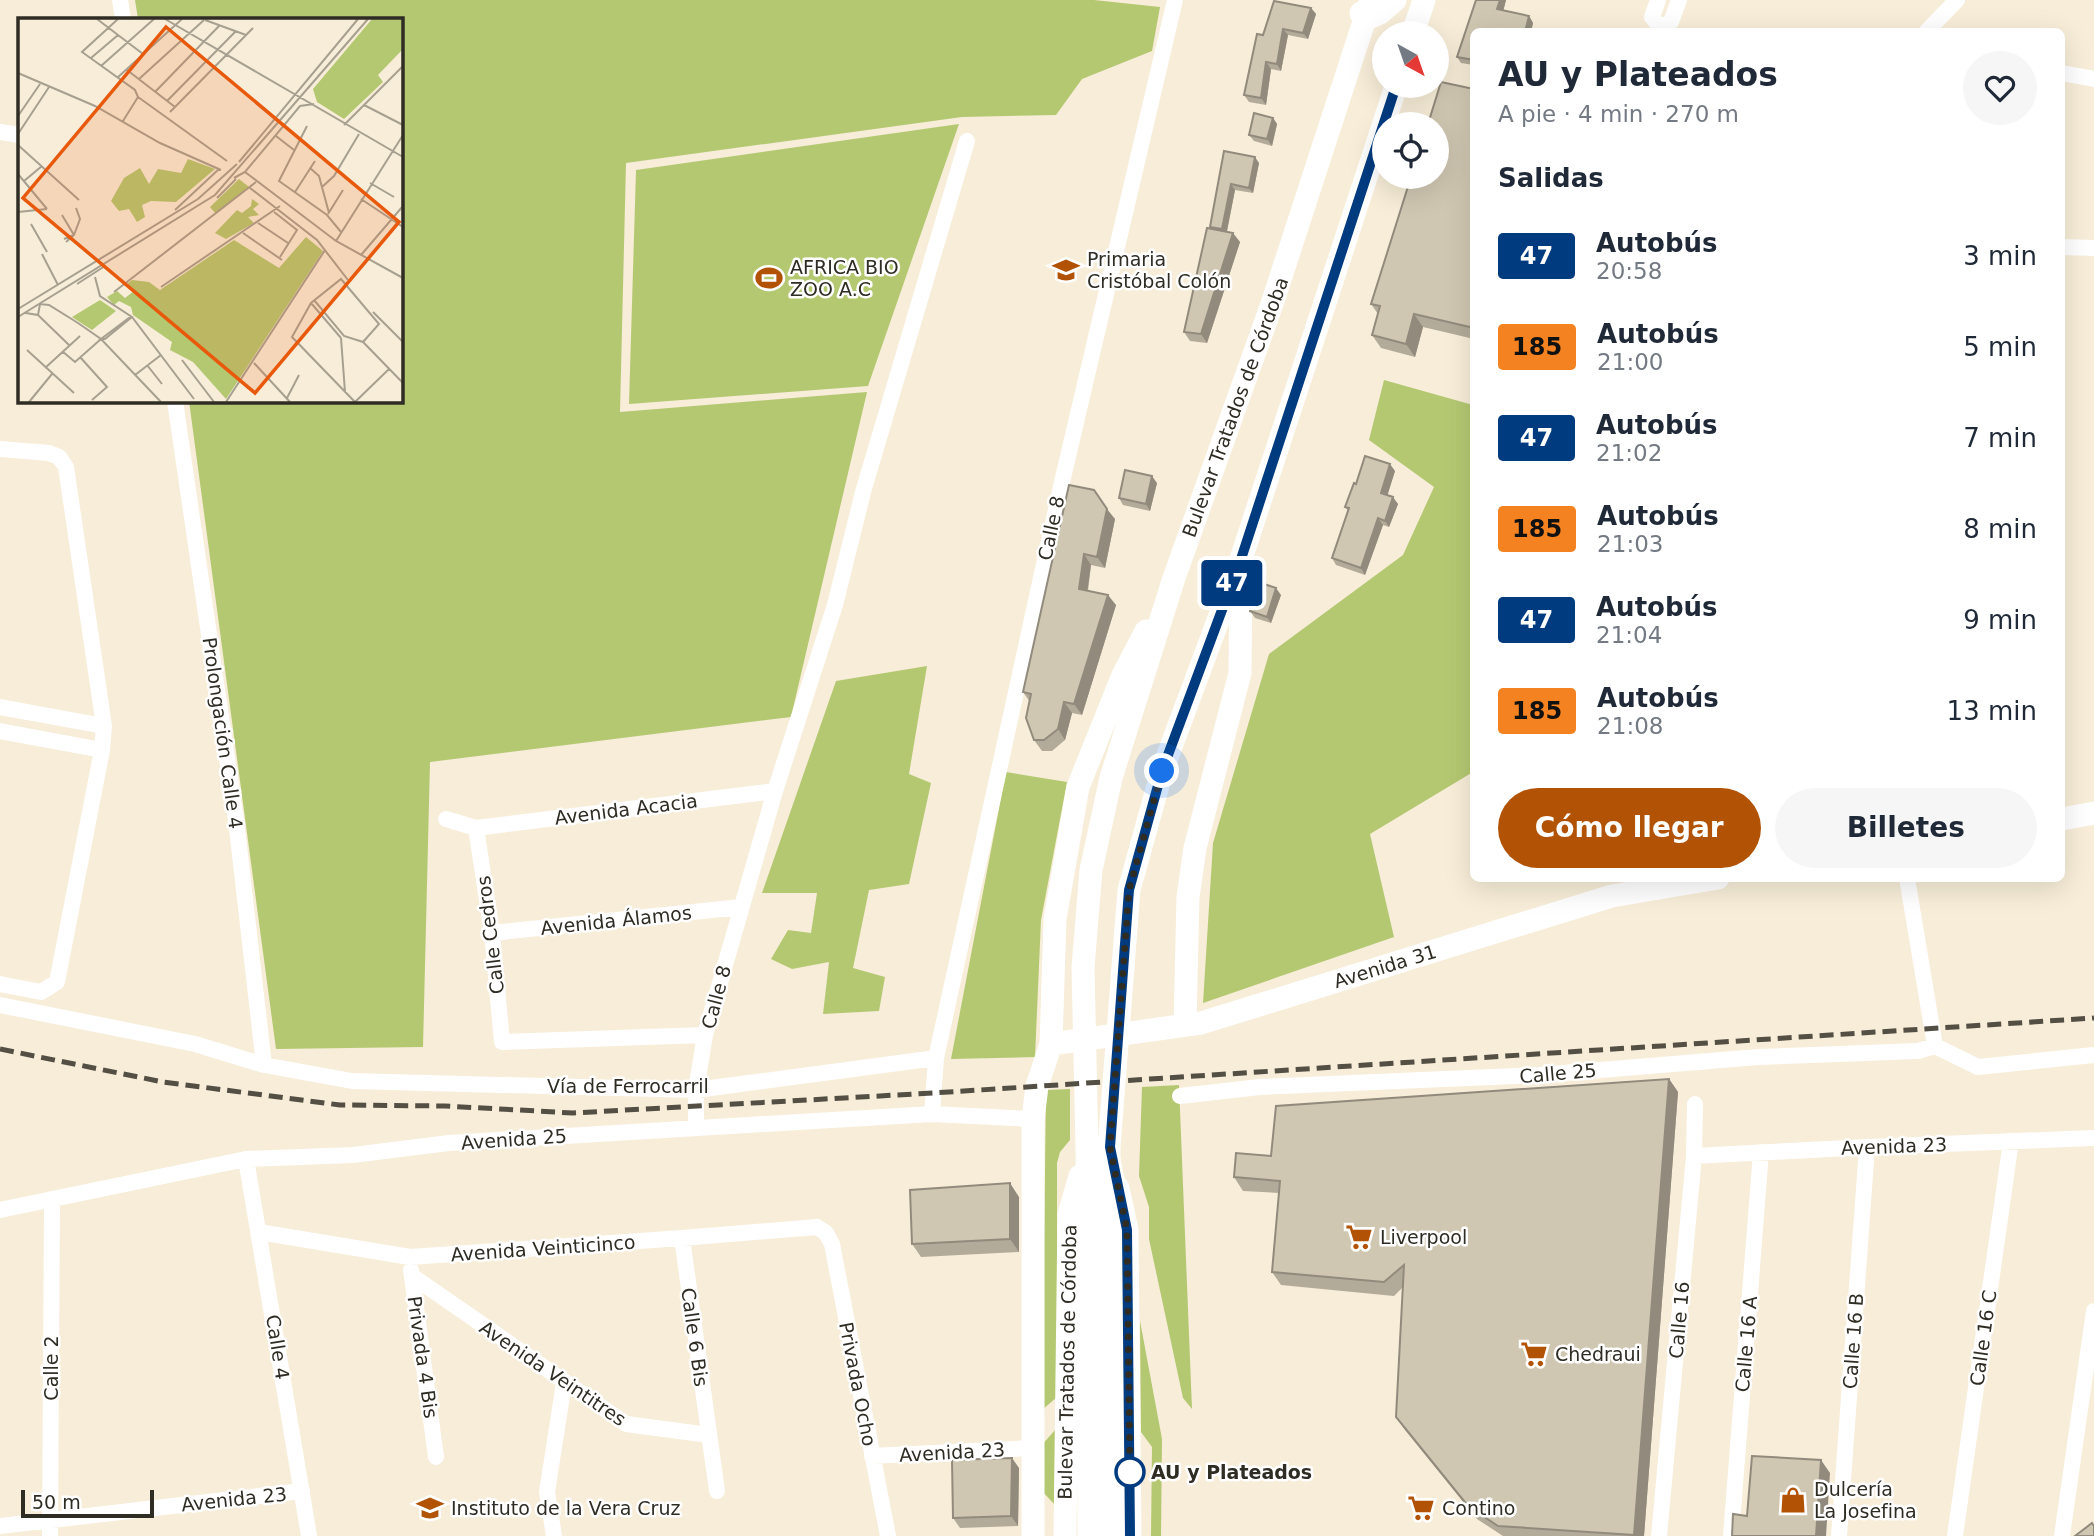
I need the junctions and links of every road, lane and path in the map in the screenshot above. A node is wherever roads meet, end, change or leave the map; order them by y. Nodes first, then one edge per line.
1 (120, 0) edge
2 (1175, 0) edge
3 (1395, 0) edge
4 (1424, 0) edge
5 (1658, 0) edge
6 (1679, 0) edge
7 (1957, 0) edge
8 (1364, 7) edge
9 (122, 18) edge
10 (1417, 21) edge
11 (1662, 28) edge
12 (1666, 28) edge
13 (1930, 28) edge
14 (2065, 74) edge
15 (2094, 79) edge
16 (1392, 98) edge
17 (0, 132) edge
18 (18, 135) edge
19 (967, 141) dead end
20 (2065, 247) edge
21 (2094, 248) edge
22 (175, 402) edge
23 (0, 449) edge
24 (1241, 559) junction
25 (1174, 578) junction
26 (0, 707) edge
27 (104, 726) junction
28 (0, 731) edge
29 (102, 750) junction
30 (775, 791) junction
31 (2094, 813) edge
32 (2065, 818) edge
33 (446, 819) dead end
34 (476, 828) junction
35 (1694, 882) edge
36 (1908, 882) edge
37 (741, 907) junction
38 (492, 933) junction
39 (0, 984) edge
40 (0, 1005) edge
41 (1185, 1024) junction
42 (705, 1035) junction
43 (1060, 1042) junction
44 (1935, 1046) junction
45 (2094, 1055) edge
46 (936, 1058) junction
47 (264, 1065) junction
48 (696, 1090) junction
49 (1180, 1096) dead end
50 (1695, 1104) dead end
51 (932, 1115) junction
52 (1033, 1119) junction
53 (696, 1128) junction
54 (2094, 1138) edge
55 (2011, 1141) junction
56 (1867, 1147) junction
57 (1098, 1148) junction
58 (1761, 1152) junction
59 (1694, 1156) junction
60 (246, 1159) junction
61 (52, 1201) junction
62 (0, 1210) edge
63 (260, 1232) junction
64 (826, 1233) joint
65 (682, 1238) junction
66 (410, 1257) junction
67 (412, 1276) junction
68 (2094, 1311) edge
69 (564, 1383) junction
70 (1067, 1406) junction
71 (709, 1435) junction
72 (1031, 1448) junction
73 (872, 1456) junction
74 (436, 1457) dead end
75 (302, 1491) junction
76 (717, 1491) dead end
77 (1032, 1507) junction
78 (50, 1519) junction
79 (0, 1526) edge
80 (1065, 1532) edge
81 (50, 1536) edge
82 (309, 1536) edge
83 (554, 1536) edge
84 (888, 1536) edge
85 (1033, 1536) edge
86 (1089, 1536) edge
87 (1110, 1536) edge
88 (1130, 1536) edge
89 (1659, 1536) edge
90 (1731, 1536) edge
91 (1839, 1536) edge
92 (1955, 1536) edge
93 (2062, 1536) edge

1 - 9 street
2 - 46 street, Calle 8
3 - 8 main road
4 - 10 main road
5 - 11 street
6 - 12 street
7 - 13 street
8 - 25 main road, Bulevar Tratados de Córdoba
14 - 15 street
16 - 24 main road, Bulevar Tratados de Córdoba
17 - 18 street
19 - 30 street, Calle 8
20 - 21 street
22 - 47 street, Prolongación Calle 4
23 - 27 street
24 - 41 main road
24 - 57 main road, Bulevar Tratados de Córdoba
25 - 43 main road
25 - 57 main road, Bulevar Tratados de Córdoba
26 - 27 street
27 - 29 street
28 - 29 street
29 - 39 street
30 - 34 street, Avenida Acacia
30 - 37 street, Calle 8
31 - 32 main road
33 - 34 street
34 - 38 street, Calle Cedros
35 - 41 main road, Avenida 31
36 - 44 street
37 - 38 street, Avenida Álamos
37 - 42 street, Calle 8
38 - 42 street, Calle Cedros
40 - 47 street, Vía de Ferrocarril
41 - 43 main road, Avenida 31
42 - 48 street, Calle 8
43 - 52 main road
44 - 45 street
44 - 49 street, Calle 25
46 - 48 street, Vía de Ferrocarril
46 - 51 street
47 - 48 street, Vía de Ferrocarril
48 - 53 street, Calle 8
50 - 59 street, Calle 16
51 - 52 street, Avenida 25
51 - 53 street, Avenida 25
52 - 72 main road
53 - 60 street, Avenida 25
54 - 55 street, Avenida 23
55 - 56 street, Avenida 23
55 - 92 street, Calle 16 C
56 - 58 street, Avenida 23
56 - 91 street, Calle 16 B
57 - 70 main road, Bulevar Tratados de Córdoba
57 - 86 main road, Bulevar Tratados de Córdoba
57 - 87 main road, Bulevar Tratados de Córdoba
57 - 88 main road, Bulevar Tratados de Córdoba
58 - 59 street, Avenida 23
58 - 90 street, Calle 16 A
59 - 89 street, Calle 16
60 - 61 street, Avenida 25
60 - 63 street, Calle 4
61 - 62 street, Avenida 25
61 - 78 street, Calle 2
63 - 66 street, Avenida Veinticinco
63 - 75 street, Calle 4
64 - 65 street, Avenida Veinticinco
64 - 73 street, Privada Ocho
65 - 66 street, Avenida Veinticinco
65 - 71 street, Calle 6 Bis
66 - 67 street, Privada 4 Bis
67 - 69 street, Avenida Veintitres
67 - 74 street, Privada 4 Bis
68 - 93 street
69 - 71 street, Avenida Veintitres
69 - 83 street
70 - 72 main road
70 - 80 main road, Bulevar Tratados de Córdoba
71 - 76 street, Calle 6 Bis
72 - 73 street, Avenida 23
72 - 77 main road
73 - 84 street, Privada Ocho
75 - 78 street, Avenida 23
75 - 82 street, Calle 4
77 - 80 main road
77 - 85 main road
78 - 79 street, Avenida 23
78 - 81 street, Calle 2

